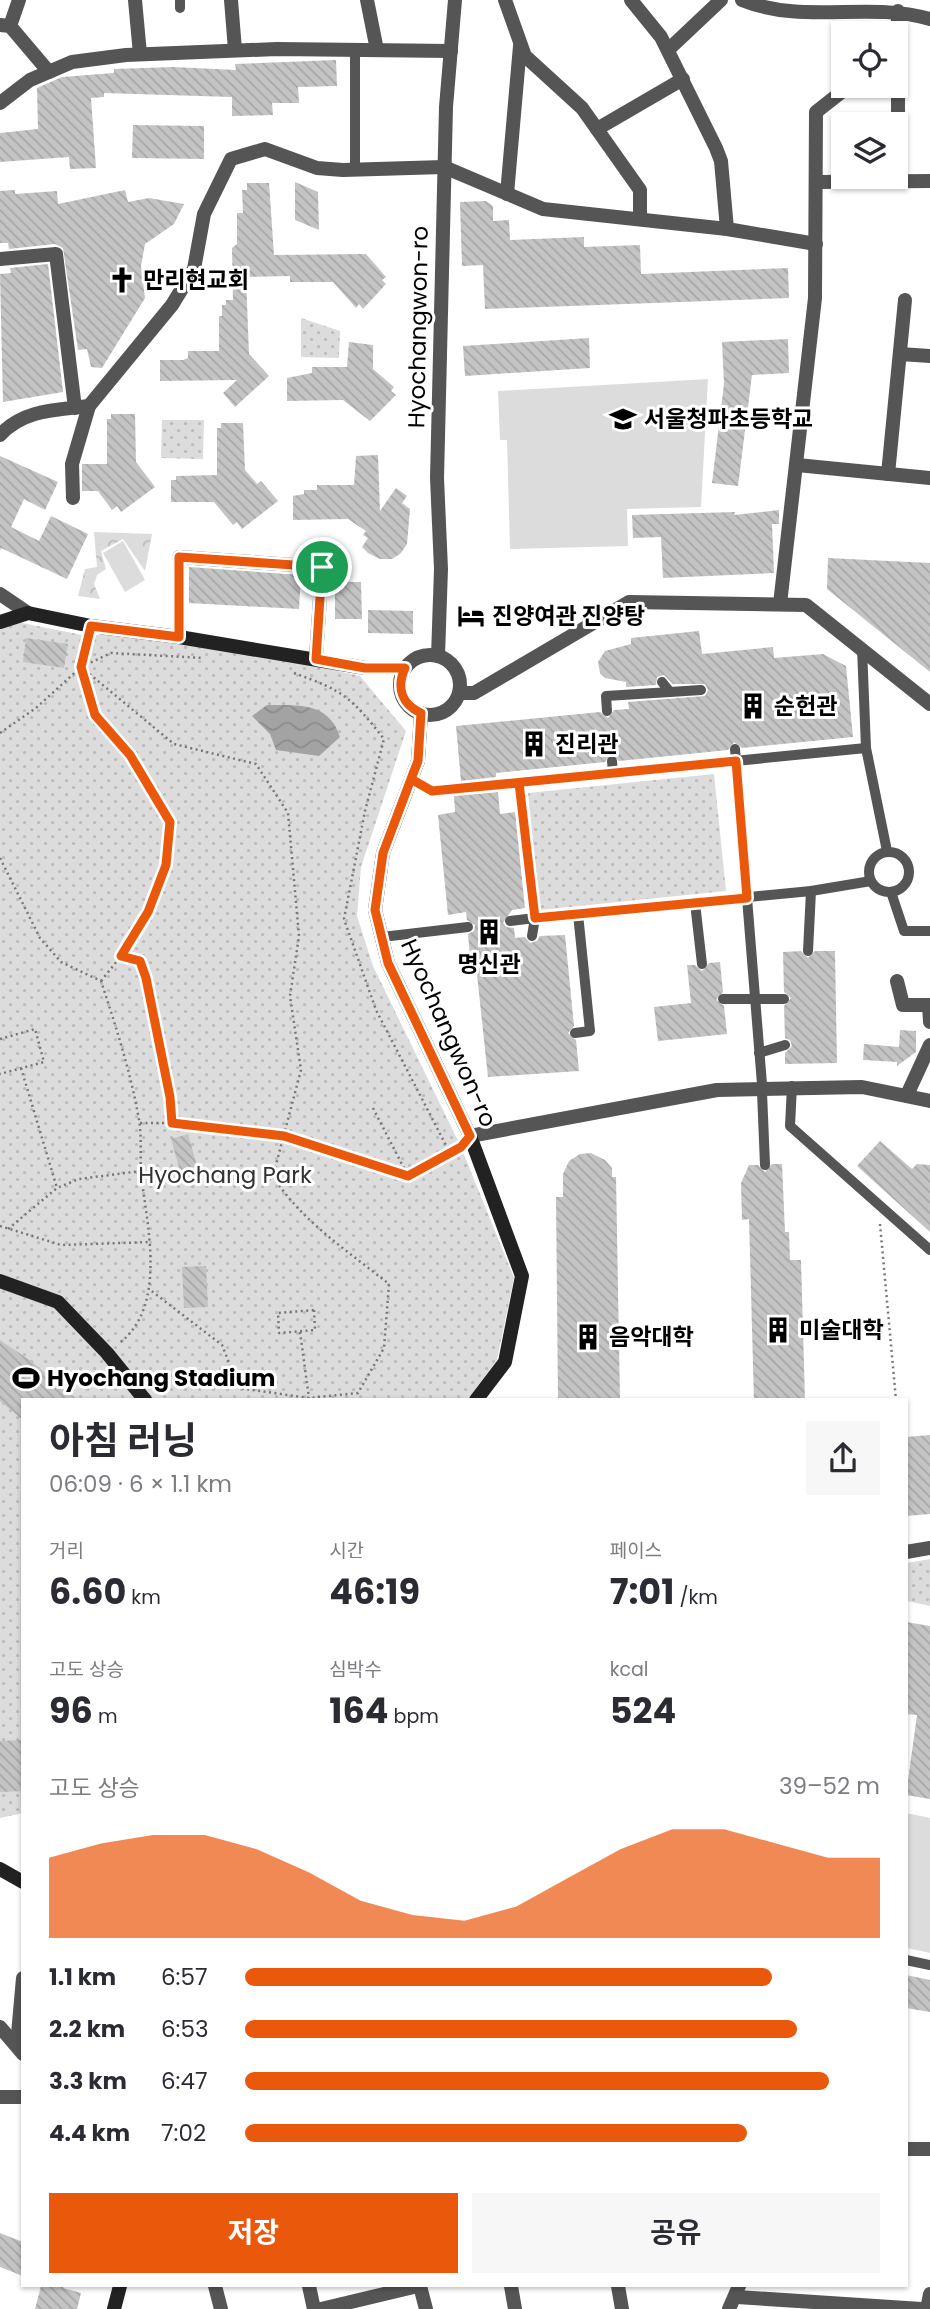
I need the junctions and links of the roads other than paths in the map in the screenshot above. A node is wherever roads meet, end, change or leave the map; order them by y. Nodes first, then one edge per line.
1 (19, 0) edge
2 (135, 0) edge
3 (231, 0) edge
4 (365, 0) edge
5 (455, 0) edge
6 (505, 0) edge
7 (631, 0) edge
8 (720, 0) edge
9 (742, 0) edge
10 (898, 12) junction
11 (930, 19) edge
12 (898, 21) edge
13 (5, 25) edge
14 (520, 44) junction
15 (235, 50) junction
16 (355, 50) junction
17 (377, 50) junction
18 (668, 50) junction
19 (451, 51) junction
20 (140, 54) junction
21 (49, 72) junction
22 (683, 79) junction
23 (834, 98) edge
24 (0, 103) edge
25 (597, 129) junction
26 (444, 167) junction
27 (355, 169) junction
28 (908, 181) edge
29 (930, 181) edge
30 (817, 182) junction
31 (831, 182) edge
32 (507, 194) junction
33 (640, 219) junction
34 (727, 229) junction
35 (816, 244) junction
36 (0, 258) edge
37 (905, 300) dead end
38 (900, 354) junction
39 (930, 356) edge
40 (82, 407) junction
41 (0, 435) edge
42 (797, 464) junction
43 (888, 474) junction
44 (930, 478) edge
45 (73, 498) dead end
46 (0, 594) edge
47 (780, 604) junction
48 (28, 612) junction
49 (0, 622) edge
50 (179, 637) junction
51 (862, 648) junction
52 (438, 656) junction
53 (316, 659) junction
54 (405, 668) junction
55 (662, 682) dead end
56 (701, 690) dead end
57 (670, 692) junction
58 (459, 693) junction
59 (930, 704) edge
60 (607, 711) dead end
61 (421, 713) junction
62 (866, 748) junction
63 (735, 749) dead end
64 (612, 761) dead end
65 (736, 761) junction
66 (613, 773) junction
67 (411, 779) junction
68 (519, 783) junction
69 (887, 851) junction
70 (871, 881) junction
71 (811, 891) junction
72 (891, 892) junction
73 (747, 898) junction
74 (695, 903) junction
75 (578, 914) junction
76 (535, 918) junction
77 (510, 921) dead end
78 (468, 927) dead end
79 (930, 931) edge
80 (531, 936) dead end
81 (382, 937) junction
82 (808, 951) dead end
83 (702, 964) dead end
84 (897, 981) dead end
85 (755, 998) junction
86 (723, 999) dead end
87 (784, 999) dead end
88 (930, 1005) edge
89 (930, 1022) edge
90 (575, 1033) dead end
91 (785, 1045) dead end
92 (930, 1045) edge
93 (759, 1053) junction
94 (792, 1086) junction
95 (907, 1096) junction
96 (930, 1101) edge
97 (470, 1136) junction
98 (765, 1164) dead end
99 (930, 1250) edge
100 (0, 1281) edge
101 (143, 1398) edge
102 (478, 1398) edge
103 (930, 1548) edge
104 (908, 1552) edge
105 (0, 1870) edge
106 (21, 1881) edge
107 (908, 1960) edge
108 (930, 1965) edge
109 (21, 2025) edge
110 (0, 2027) edge
111 (20, 2049) edge
112 (0, 2097) edge
113 (21, 2097) edge
114 (908, 2149) edge
115 (930, 2149) edge
116 (120, 2287) edge
117 (215, 2287) edge
118 (309, 2287) edge
119 (415, 2287) edge
120 (419, 2287) edge
121 (511, 2287) edge
122 (618, 2287) edge
123 (930, 2294) edge
124 (735, 2297) edge
125 (114, 2309) edge
126 (221, 2309) edge
127 (314, 2309) edge
128 (321, 2309) edge
129 (426, 2309) edge
130 (515, 2309) edge
131 (622, 2309) edge
132 (921, 2309) edge
133 (927, 2309) edge

1 - 13 street
2 - 20 street
3 - 15 street
4 - 17 street
5 - 19 street, Hyochangwon-ro
6 - 14 street
7 - 18 street
8 - 18 street
9 - 10 street
10 - 11 street
10 - 12 street
13 - 21 street
14 - 25 street
14 - 32 street
15 - 16 street
15 - 20 street
16 - 17 street
16 - 27 lane
17 - 19 street
18 - 22 street
19 - 26 street, Hyochangwon-ro
20 - 21 street
21 - 24 street
22 - 25 street
22 - 34 street
23 - 30 street
25 - 33 street
26 - 27 street
26 - 32 street
26 - 52 street, Hyochangwon-ro
27 - 40 street
28 - 29 street
30 - 31 street
30 - 35 street
32 - 33 street
33 - 34 street
34 - 35 street
35 - 42 street
36 - 40 street
37 - 38 street
38 - 39 street
38 - 43 street
40 - 41 street
40 - 45 street
42 - 43 street
42 - 47 street
43 - 44 street
46 - 48 street
47 - 51 street
47 - 58 street
48 - 49 street
48 - 50 street
50 - 53 street
50 - 53 street
51 - 59 street
51 - 62 lane
52 - 54 street
52 - 58 street
53 - 54 street
54 - 61 street
55 - 57 lane
56 - 57 lane
57 - 60 lane
58 - 61 street
61 - 67 street, Hyochangwon-ro
62 - 65 lane
62 - 69 lane
63 - 65 lane
64 - 66 lane
65 - 66 lane
65 - 73 lane
66 - 68 lane
67 - 68 lane
67 - 81 street, Hyochangwon-ro
68 - 76 lane
69 - 70 lane
69 - 72 lane
70 - 71 lane
70 - 72 lane
71 - 73 lane
71 - 82 lane
72 - 79 lane
73 - 74 lane
73 - 85 lane
74 - 75 lane
74 - 83 lane
75 - 76 lane
75 - 90 lane
76 - 77 lane
76 - 80 lane
78 - 81 lane
81 - 97 street, Hyochangwon-ro
84 - 88 street
85 - 86 lane
85 - 87 lane
85 - 93 lane
88 - 89 street
91 - 93 lane
92 - 95 street
93 - 98 lane
94 - 95 street
94 - 97 street
94 - 99 lane
95 - 96 street
97 - 102 street, Hyochangwon-ro
100 - 101 street
103 - 104 street
105 - 106 street
107 - 108 lane
109 - 111 street
110 - 111 street
112 - 113 street
114 - 115 street
116 - 125 street
117 - 126 street
118 - 127 street
119 - 128 street
120 - 129 street
121 - 130 street
122 - 131 street
123 - 133 street
124 - 132 street

